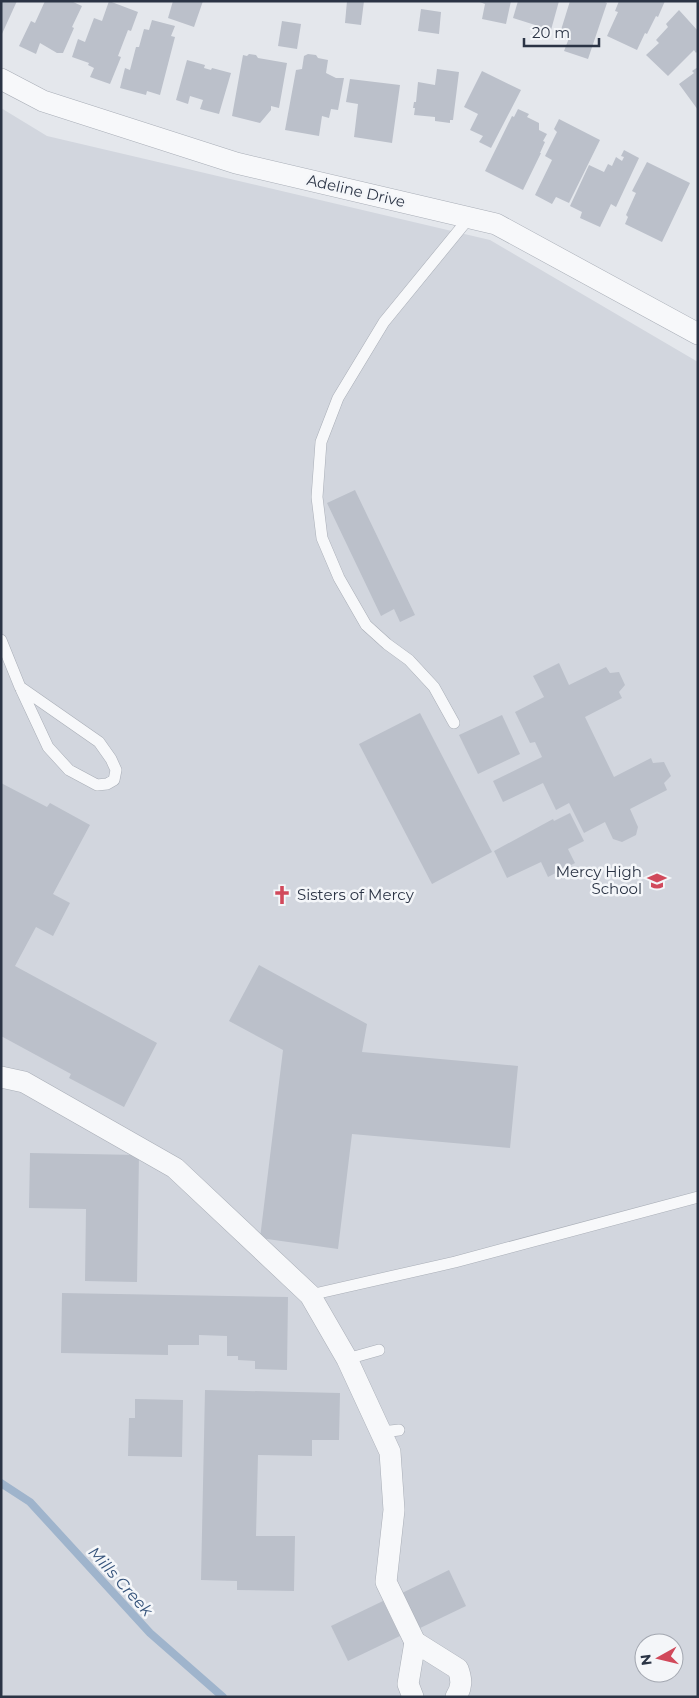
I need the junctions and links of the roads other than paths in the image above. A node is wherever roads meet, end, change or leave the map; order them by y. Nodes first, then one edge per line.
1 (1, 79) edge
2 (469, 218) junction
3 (698, 334) edge
4 (1, 640) edge
5 (20, 686) junction
6 (454, 723) dead end
7 (1, 1077) edge
8 (698, 1197) edge
9 (310, 1295) junction
10 (379, 1350) dead end
11 (347, 1359) junction
12 (416, 1642) junction
13 (413, 1697) edge
14 (456, 1697) edge

1 - 2 street, Adeline Drive
2 - 3 street, Adeline Drive
2 - 6 lane
4 - 5 lane
5 - 5 lane
7 - 9 street
8 - 9 lane
9 - 11 street
10 - 11 lane
11 - 12 street
12 - 13 street
12 - 14 street

